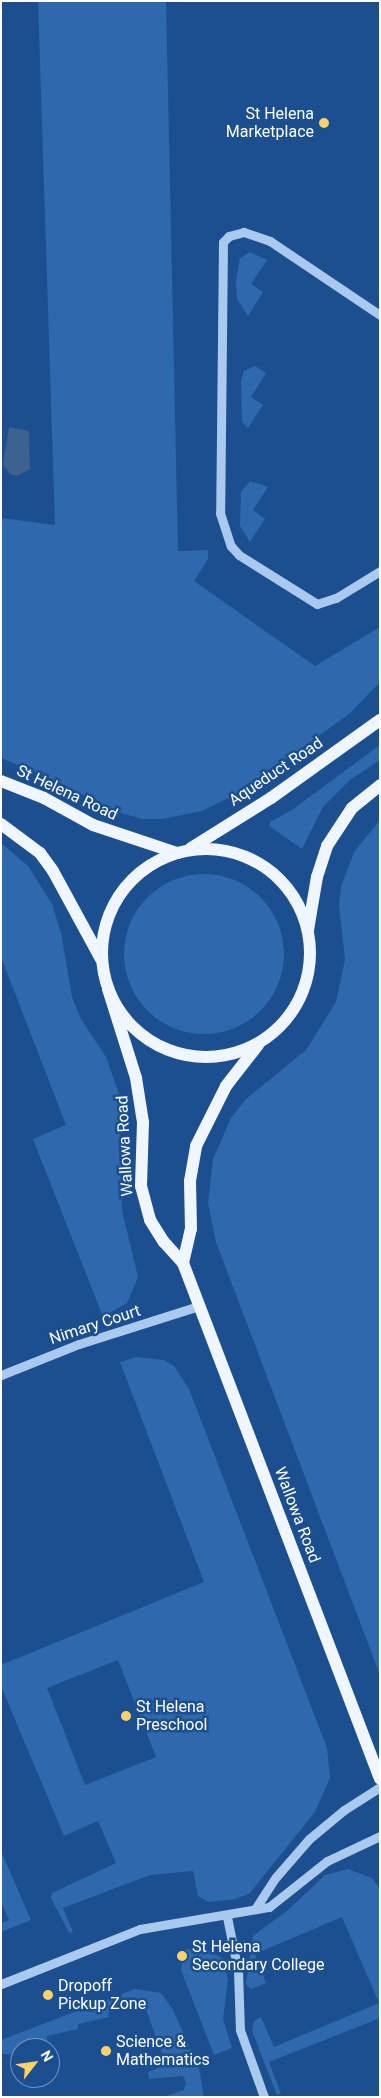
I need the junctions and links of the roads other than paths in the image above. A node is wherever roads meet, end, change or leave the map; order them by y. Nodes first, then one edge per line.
1 (380, 315) edge
2 (380, 571) edge
3 (380, 720) edge
4 (1, 781) edge
5 (380, 785) edge
6 (1, 824) edge
7 (183, 851) junction
8 (308, 933) junction
9 (102, 962) junction
10 (108, 989) junction
11 (261, 1041) junction
12 (183, 1263) junction
13 (199, 1306) junction
14 (1, 1374) edge
15 (380, 1779) edge
16 (380, 1787) edge
17 (380, 1836) edge
18 (255, 1909) junction
19 (227, 1917) junction
20 (1, 1984) edge
21 (264, 2097) edge

1 - 2 street
3 - 7 main road, Aqueduct Road
4 - 7 main road, St Helena Road
5 - 8 main road
6 - 9 main road
7 - 8 main road
7 - 9 main road, Aqueduct Road
8 - 11 main road
9 - 10 main road
10 - 11 main road
10 - 12 main road, Wallowa Road
11 - 12 main road
12 - 13 main road, Wallowa Road
13 - 14 street, Nimary Court
13 - 15 main road, Wallowa Road
16 - 18 street
17 - 18 street
18 - 19 street
19 - 20 street
19 - 21 street

